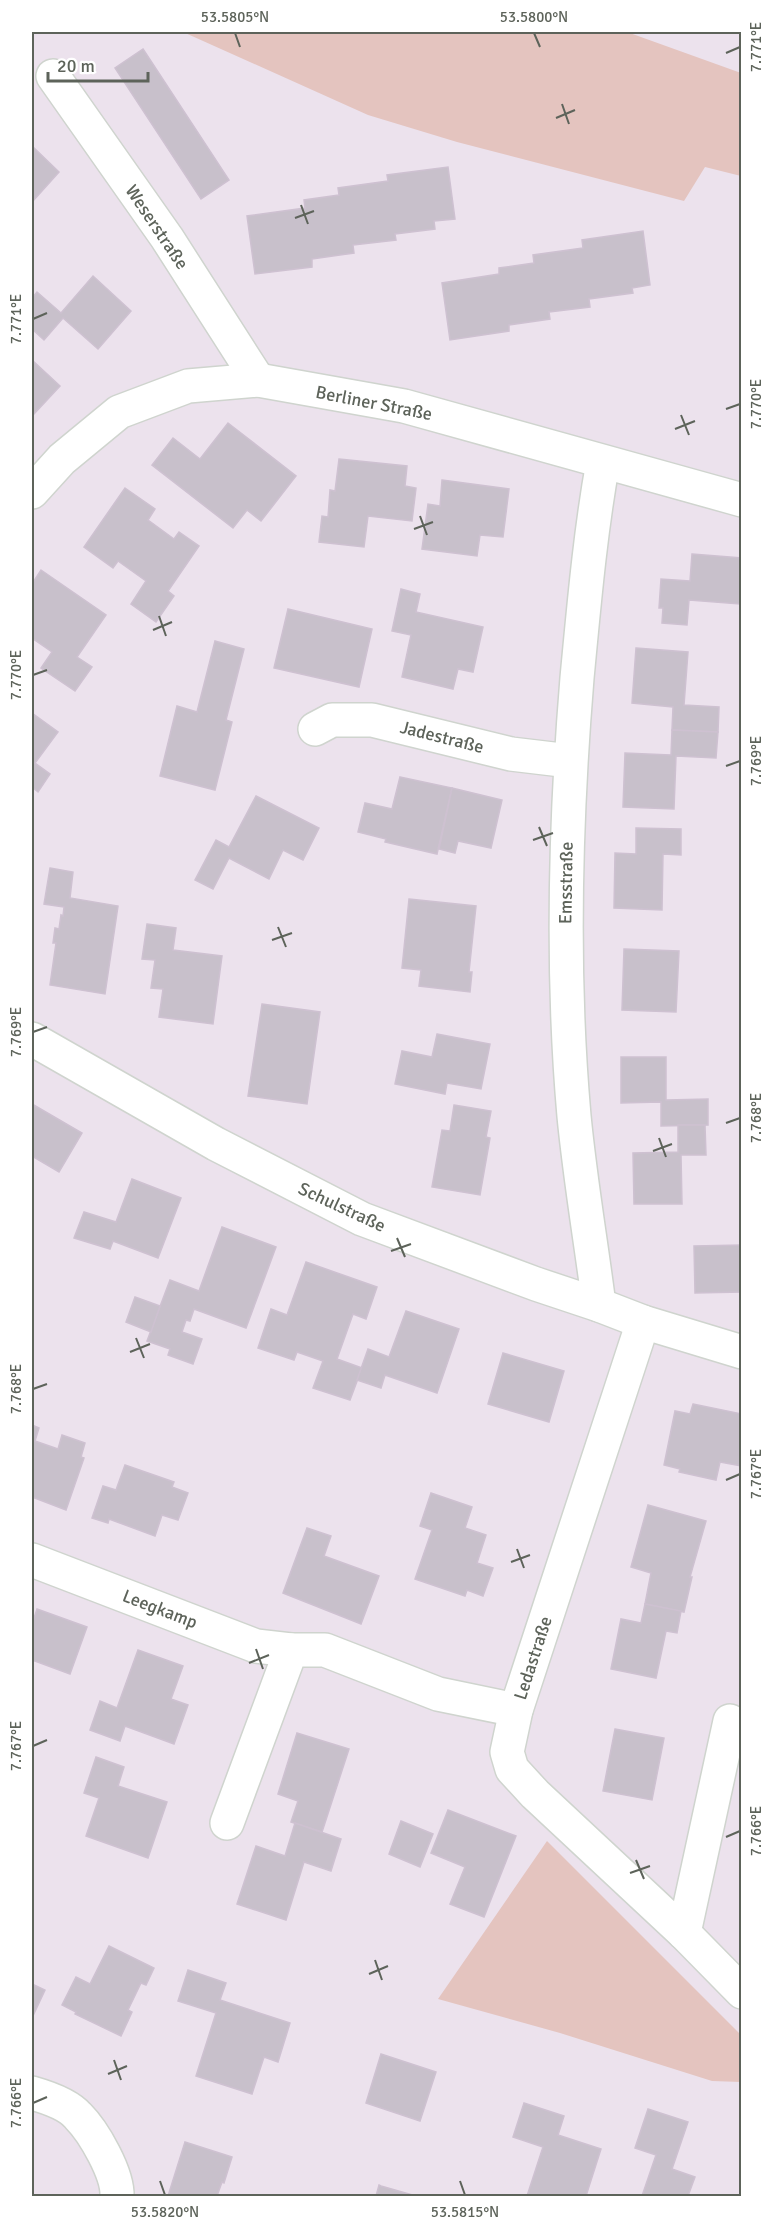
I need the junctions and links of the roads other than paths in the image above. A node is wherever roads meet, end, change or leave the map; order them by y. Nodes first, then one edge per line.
1 (53, 76) dead end
2 (258, 380) junction
3 (603, 462) junction
4 (32, 492) edge
5 (741, 500) edge
6 (315, 729) dead end
7 (570, 761) junction
8 (32, 1039) edge
9 (599, 1305) junction
10 (642, 1322) junction
11 (741, 1352) edge
12 (32, 1560) edge
13 (291, 1650) junction
14 (516, 1710) junction
15 (730, 1721) dead end
16 (227, 1823) dead end
17 (684, 1933) junction
18 (741, 1992) edge
19 (32, 2092) edge
20 (117, 2196) edge

1 - 2 street, Weserstraße
2 - 3 street, Berliner Straße
2 - 4 street, Berliner Straße
3 - 5 street, Berliner Straße
3 - 7 street, Emsstraße
6 - 7 street, Jadestraße
7 - 9 street, Emsstraße
8 - 9 street, Schulstraße
9 - 10 street, Schulstraße
10 - 11 street, Schulstraße
10 - 14 street, Ledastraße
12 - 13 street, Leegkamp
13 - 14 street, Leegkamp
13 - 16 street
14 - 17 street, Ledastraße
15 - 17 street
17 - 18 street, Ledastraße
19 - 20 street

